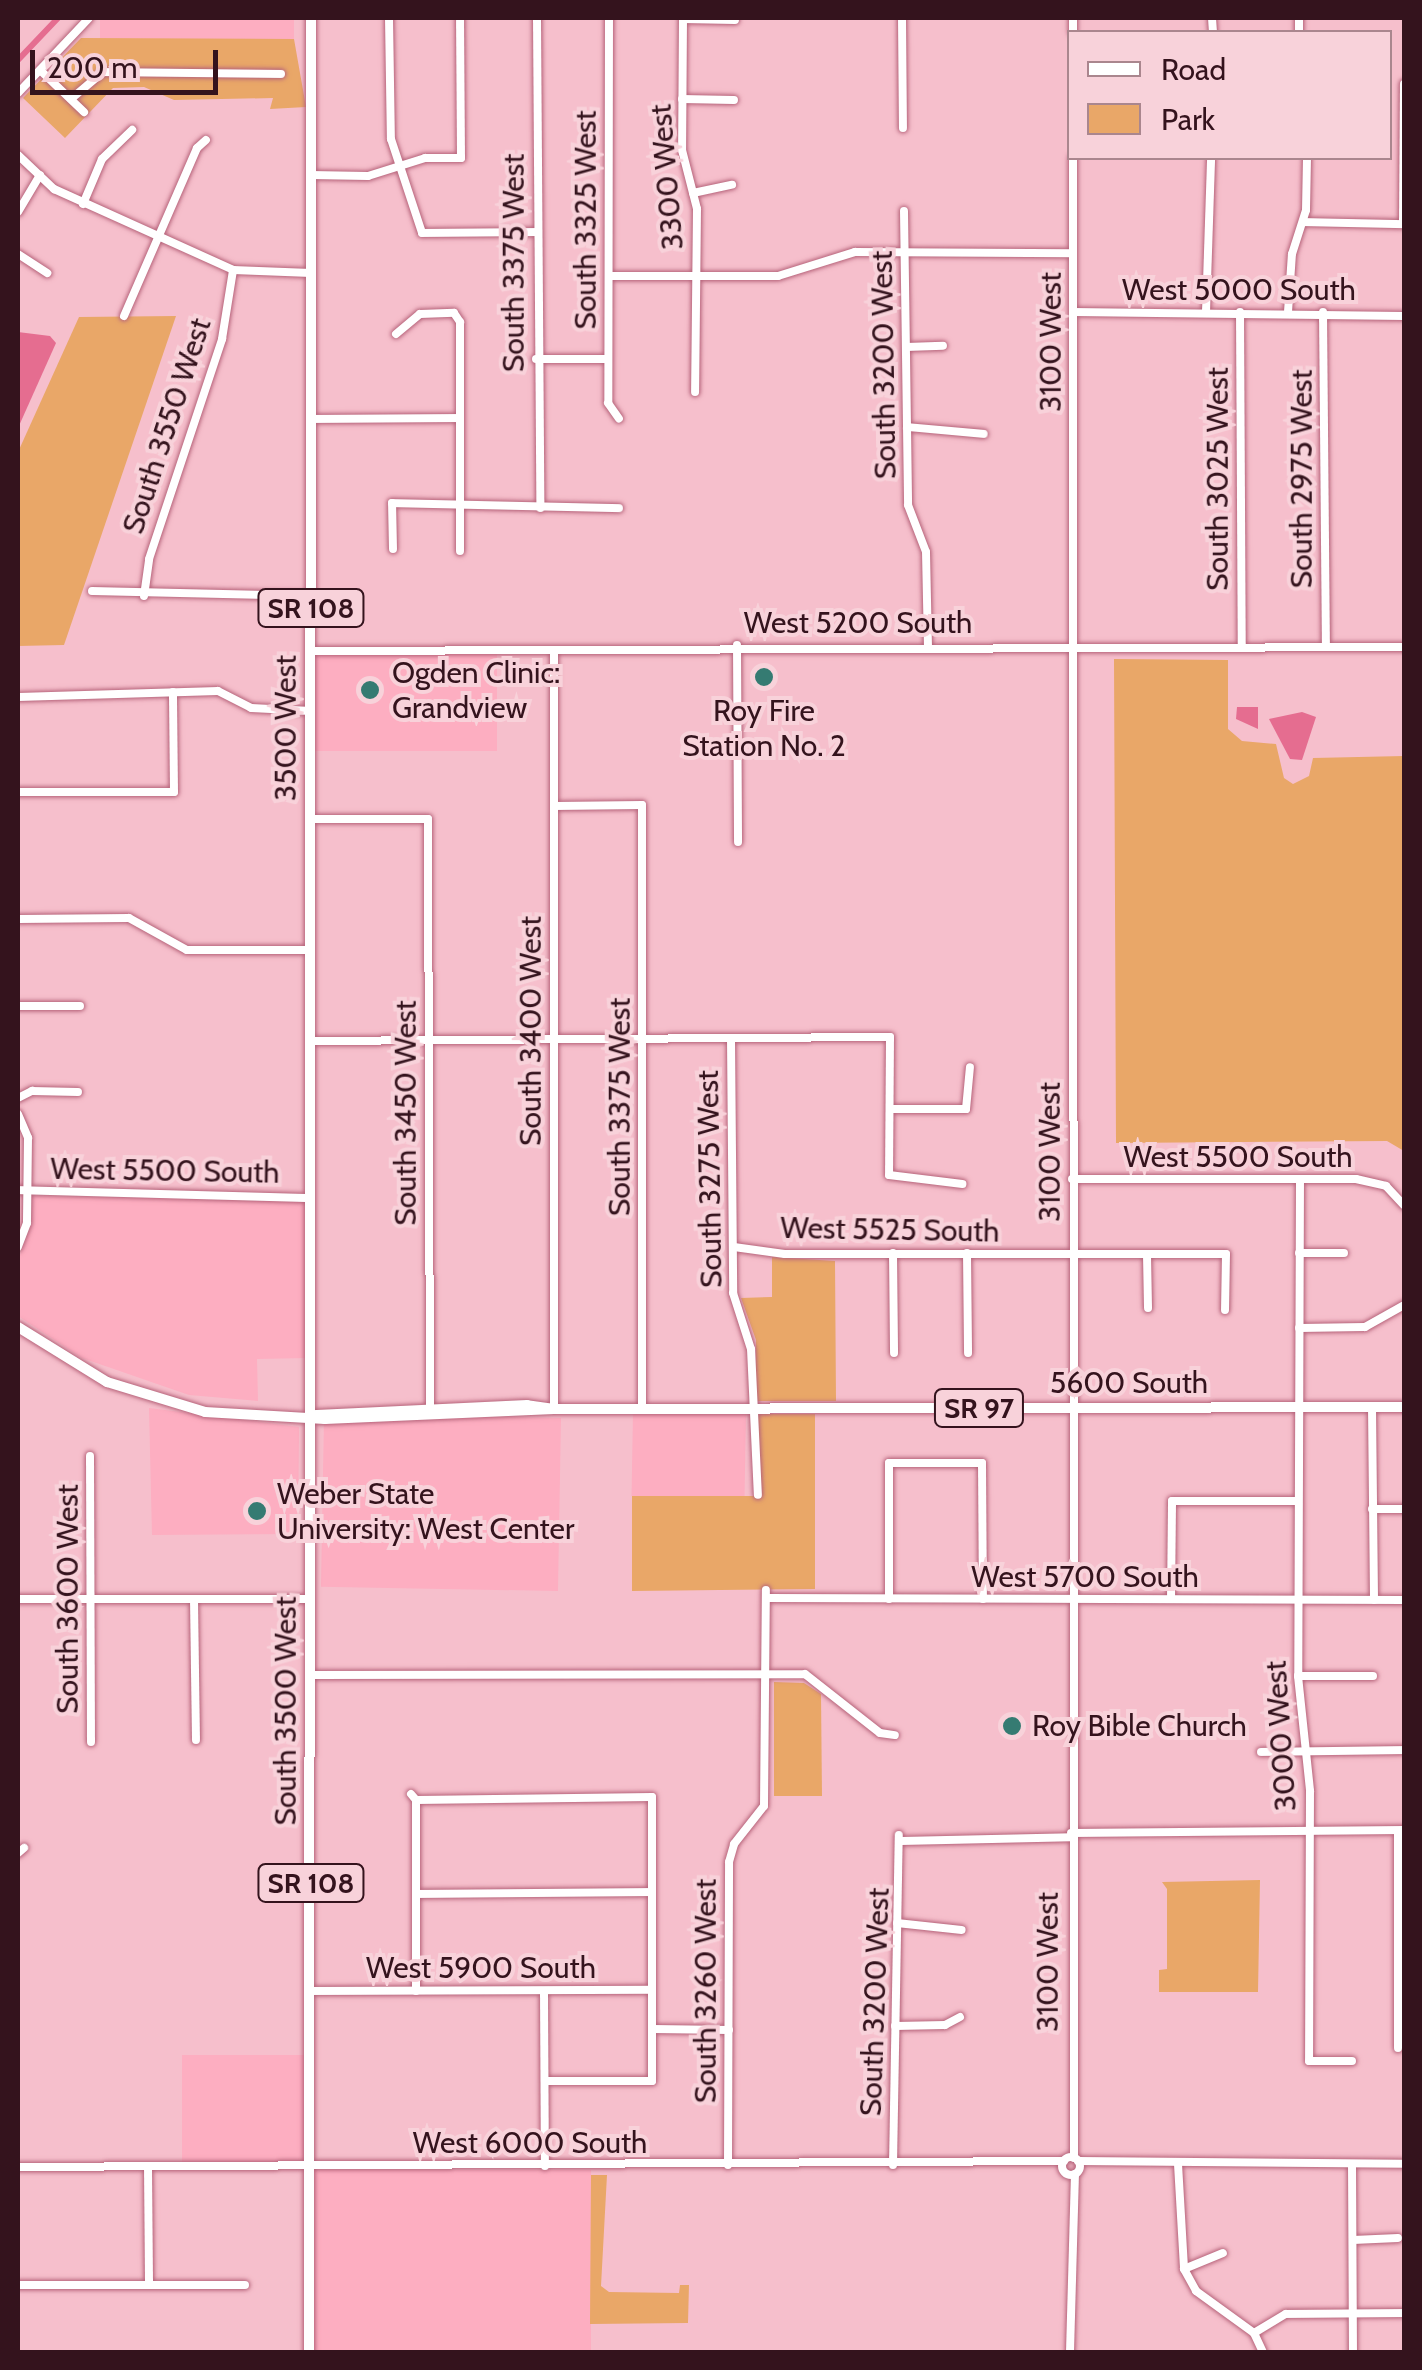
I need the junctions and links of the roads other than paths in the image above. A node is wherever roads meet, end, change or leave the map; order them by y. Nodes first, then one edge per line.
1 (89, 18) edge
2 (312, 18) edge
3 (389, 18) edge
4 (460, 18) edge
5 (537, 18) edge
6 (609, 18) edge
7 (682, 18) edge
8 (902, 18) edge
9 (735, 20) edge
10 (40, 70) junction
11 (281, 74) dead end
12 (1404, 84) edge
13 (18, 93) edge
14 (71, 100) junction
15 (682, 100) junction
16 (734, 100) dead end
17 (84, 112) dead end
18 (904, 128) dead end
19 (132, 130) dead end
20 (206, 140) dead end
21 (18, 155) edge
22 (1073, 160) edge
23 (1211, 160) edge
24 (1307, 160) edge
25 (398, 168) junction
26 (40, 176) junction
27 (311, 176) junction
28 (732, 185) dead end
29 (693, 194) junction
30 (83, 204) junction
31 (904, 211) dead end
32 (18, 212) edge
33 (1305, 222) junction
34 (1404, 224) edge
35 (536, 232) junction
36 (159, 236) junction
37 (905, 252) junction
38 (1073, 253) junction
39 (18, 254) edge
40 (233, 270) junction
41 (311, 273) junction
42 (47, 274) dead end
43 (608, 276) junction
44 (697, 276) junction
45 (1073, 312) junction
46 (1206, 312) junction
47 (1240, 312) junction
48 (1288, 312) junction
49 (1323, 312) junction
50 (124, 316) dead end
51 (1404, 316) edge
52 (396, 334) dead end
53 (943, 346) dead end
54 (906, 347) junction
55 (608, 359) junction
56 (536, 360) junction
57 (695, 392) dead end
58 (460, 418) junction
59 (311, 419) junction
60 (618, 419) dead end
61 (907, 428) junction
62 (984, 434) dead end
63 (459, 504) junction
64 (540, 508) junction
65 (620, 508) dead end
66 (393, 549) dead end
67 (460, 551) dead end
68 (92, 591) dead end
69 (144, 596) junction
70 (311, 596) junction
71 (737, 645) junction
72 (928, 646) junction
73 (1074, 646) junction
74 (1242, 646) junction
75 (1326, 647) junction
76 (1404, 647) edge
77 (312, 650) junction
78 (554, 652) junction
79 (173, 692) junction
80 (18, 697) edge
81 (311, 711) junction
82 (18, 792) edge
83 (554, 806) junction
84 (436, 812) dead end
85 (311, 819) junction
86 (428, 819) junction
87 (738, 842) dead end
88 (18, 919) edge
89 (311, 950) junction
90 (18, 1006) edge
91 (80, 1006) dead end
92 (731, 1038) junction
93 (311, 1042) junction
94 (429, 1042) junction
95 (554, 1042) junction
96 (643, 1042) junction
97 (970, 1067) dead end
98 (78, 1092) dead end
99 (18, 1098) edge
100 (890, 1109) junction
101 (18, 1114) edge
102 (1072, 1179) junction
103 (1300, 1179) junction
104 (962, 1184) dead end
105 (22, 1190) edge
106 (311, 1198) junction
107 (1402, 1201) edge
108 (734, 1247) junction
109 (18, 1248) edge
110 (967, 1253) junction
111 (1300, 1253) junction
112 (1344, 1253) dead end
113 (892, 1254) junction
114 (1148, 1255) junction
115 (1072, 1256) junction
116 (1404, 1304) edge
117 (1148, 1308) dead end
118 (1225, 1310) dead end
119 (18, 1327) edge
120 (1299, 1328) junction
121 (968, 1353) dead end
122 (894, 1354) dead end
123 (1298, 1407) junction
124 (1372, 1407) junction
125 (1404, 1407) edge
126 (430, 1408) junction
127 (1072, 1408) junction
128 (554, 1409) junction
129 (642, 1409) junction
130 (751, 1409) junction
131 (311, 1414) junction
132 (90, 1456) dead end
133 (758, 1495) dead end
134 (1298, 1501) junction
135 (1372, 1509) junction
136 (1404, 1509) edge
137 (766, 1594) joint
138 (889, 1598) junction
139 (90, 1599) junction
140 (194, 1599) junction
141 (311, 1599) junction
142 (983, 1599) junction
143 (1072, 1599) junction
144 (18, 1600) edge
145 (1171, 1600) junction
146 (1298, 1600) junction
147 (1374, 1600) junction
148 (1404, 1600) edge
149 (766, 1674) junction
150 (311, 1675) junction
151 (1298, 1676) junction
152 (1373, 1676) dead end
153 (894, 1735) dead end
154 (196, 1740) dead end
155 (90, 1742) dead end
156 (1404, 1750) edge
157 (1261, 1752) dead end
158 (1308, 1752) junction
159 (1401, 1831) edge
160 (1310, 1833) junction
161 (1071, 1835) junction
162 (652, 1892) junction
163 (416, 1894) junction
164 (897, 1922) junction
165 (962, 1930) dead end
166 (1401, 1931) edge
167 (544, 1990) junction
168 (652, 1990) junction
169 (311, 1991) junction
170 (416, 1991) junction
171 (1401, 2013) edge
172 (960, 2017) dead end
173 (895, 2026) junction
174 (653, 2029) junction
175 (729, 2030) junction
176 (1398, 2048) dead end
177 (1352, 2061) dead end
178 (544, 2081) junction
179 (893, 2164) junction
180 (1178, 2164) junction
181 (1352, 2164) junction
182 (1404, 2164) edge
183 (728, 2165) junction
184 (1071, 2165) junction
185 (545, 2166) junction
186 (18, 2167) edge
187 (148, 2167) junction
188 (309, 2167) junction
189 (1398, 2238) dead end
190 (1353, 2240) junction
191 (1223, 2253) dead end
192 (1184, 2269) junction
193 (18, 2285) edge
194 (149, 2285) junction
195 (245, 2285) dead end
196 (1353, 2312) junction
197 (1404, 2313) edge
198 (1254, 2333) junction
199 (309, 2348) edge
200 (1070, 2351) edge
201 (1263, 2352) edge
202 (1353, 2352) edge

1 - 10 street
2 - 27 main road, 3500 West / SR 108
3 - 25 street
4 - 25 street
5 - 35 street, South 3375 West
6 - 43 street, South 3325 West
7 - 9 street
7 - 15 street, 3300 West
8 - 18 street
10 - 13 street
10 - 14 street
11 - 14 street
12 - 34 street
14 - 17 street
15 - 16 street
15 - 29 street, 3300 West
19 - 30 street
20 - 36 street
21 - 26 street
22 - 38 street, 3100 West
23 - 46 street
24 - 33 street
25 - 27 street
25 - 35 street
26 - 30 street
26 - 32 street
27 - 41 main road, 3500 West / SR 108
28 - 29 street
29 - 44 street, 3300 West
30 - 36 street
31 - 37 street, South 3200 West
33 - 34 street
33 - 48 street
35 - 56 street, South 3375 West
36 - 40 street
36 - 50 street
37 - 38 street
37 - 44 street
37 - 54 street, South 3200 West
38 - 45 street, 3100 West
39 - 42 street
40 - 41 street
40 - 69 street, South 3550 West
41 - 59 main road, 3500 West / SR 108
43 - 44 street
43 - 55 street, South 3325 West
44 - 57 street, 3300 West
45 - 46 street, West 5000 South
45 - 73 street, 3100 West
46 - 47 street, West 5000 South
47 - 48 street, West 5000 South
47 - 74 street, South 3025 West
48 - 49 street, West 5000 South
49 - 51 street, West 5000 South
49 - 75 street, South 2975 West
52 - 58 street
53 - 54 street
54 - 61 street, South 3200 West
55 - 56 street
55 - 60 street, South 3325 West
56 - 64 street, South 3375 West
58 - 59 street
58 - 63 street
59 - 70 main road, 3500 West / SR 108
61 - 62 street
61 - 72 street, South 3200 West
63 - 64 street
63 - 66 street
63 - 67 street
64 - 65 street
68 - 69 street
69 - 70 street
70 - 77 main road, 3500 West / SR 108
71 - 72 street, West 5200 South
71 - 78 street, West 5200 South
71 - 87 street
72 - 73 street, West 5200 South
73 - 74 street, West 5200 South
73 - 102 street, 3100 West
74 - 75 street, West 5200 South
75 - 76 street, West 5200 South
77 - 78 street, West 5200 South
77 - 81 main road, 3500 West / SR 108
78 - 83 street, South 3400 West
79 - 80 street
79 - 81 street
79 - 82 street
81 - 85 main road, 3500 West / SR 108
83 - 95 street, South 3400 West
83 - 96 street, South 3375 West
84 - 86 street
85 - 86 street
85 - 89 main road, 3500 West / SR 108
86 - 94 street, South 3450 West
88 - 89 street
89 - 93 main road, 3500 West / SR 108
90 - 91 street
92 - 96 street
92 - 100 street
92 - 108 street, South 3275 West
93 - 94 street
93 - 106 main road, 3500 West / SR 108
94 - 95 street
94 - 126 street, South 3450 West
95 - 96 street
95 - 128 street, South 3400 West
96 - 129 street, South 3375 West
97 - 100 street
98 - 99 street
100 - 104 street
101 - 105 street
102 - 103 street, West 5500 South
102 - 115 street, 3100 West
103 - 107 street, West 5500 South
103 - 111 street, 3000 West
105 - 106 street, West 5500 South
105 - 109 street
106 - 131 main road, South 3500 West / SR 108
108 - 113 street, West 5525 South
108 - 130 street, South 3275 West
110 - 113 street, West 5525 South
110 - 115 street, West 5525 South
110 - 121 street
111 - 112 street
111 - 120 street, 3000 West
113 - 122 street
114 - 115 street, West 5525 South
114 - 117 street
114 - 118 street, West 5525 South
115 - 127 street, 3100 West
116 - 120 street
119 - 131 main road, SR 97
120 - 123 street, 3000 West
123 - 124 main road, 5600 South / SR 97
123 - 127 main road, 5600 South / SR 97
123 - 134 street, 3000 West
124 - 125 main road, 5600 South / SR 97
124 - 135 street
126 - 128 main road, 5600 South / SR 97
126 - 131 main road, 5600 South / SR 97
127 - 130 main road, 5600 South / SR 97
127 - 143 street, 3100 West
128 - 129 main road, 5600 South / SR 97
128 - 131 main road, 5600 South / SR 97
129 - 130 main road, 5600 South / SR 97
130 - 133 street, South 3275 West
131 - 141 main road, South 3500 West / SR 108
132 - 139 street, South 3600 West
134 - 145 street
134 - 146 street, 3000 West
135 - 136 street
135 - 147 street
137 - 138 street, West 5700 South
137 - 149 street, South 3260 West
138 - 142 street, West 5700 South
138 - 142 street
139 - 140 street
139 - 144 street
139 - 155 street, South 3600 West
140 - 141 street
140 - 154 street
141 - 150 main road, South 3500 West / SR 108
142 - 143 street, West 5700 South
143 - 145 street, West 5700 South
143 - 161 street, 3100 West
145 - 146 street, West 5700 South
146 - 147 street, West 5700 South
146 - 151 street, 3000 West
147 - 148 street, West 5700 South
149 - 150 street
149 - 153 street
149 - 175 street, South 3260 West
150 - 169 main road, South 3500 West / SR 108
151 - 152 street
151 - 158 street, 3000 West
156 - 158 street
157 - 158 street
158 - 160 street, 3000 West
159 - 160 street
159 - 166 street
160 - 161 street
160 - 177 street, 3000 West
161 - 164 street, South 3200 West
161 - 184 street, 3100 West
162 - 163 street
162 - 163 street
162 - 168 street
163 - 170 street
164 - 165 street
164 - 173 street, South 3200 West
166 - 171 street
167 - 168 street, West 5900 South
167 - 170 street, West 5900 South
167 - 178 street
168 - 174 street
169 - 170 street, West 5900 South
169 - 188 main road, South 3500 West / SR 108
171 - 176 street
172 - 173 street
173 - 179 street, South 3200 West
174 - 175 street
174 - 178 street
175 - 183 street, South 3260 West
178 - 185 street
179 - 183 street, West 6000 South
179 - 184 street, West 6000 South
180 - 181 street, West 6000 South
180 - 184 street, West 6000 South
180 - 192 street
181 - 182 street, West 6000 South
181 - 190 street
183 - 185 street, West 6000 South
184 - 200 street
185 - 188 street, West 6000 South
186 - 187 street, West 6000 South
187 - 188 street, West 6000 South
187 - 194 street
188 - 199 main road, South 3500 West / SR 108
189 - 190 street
190 - 196 street
191 - 192 street
192 - 198 street
193 - 194 street
194 - 195 street
196 - 197 street
196 - 198 street
196 - 202 street
198 - 201 street

